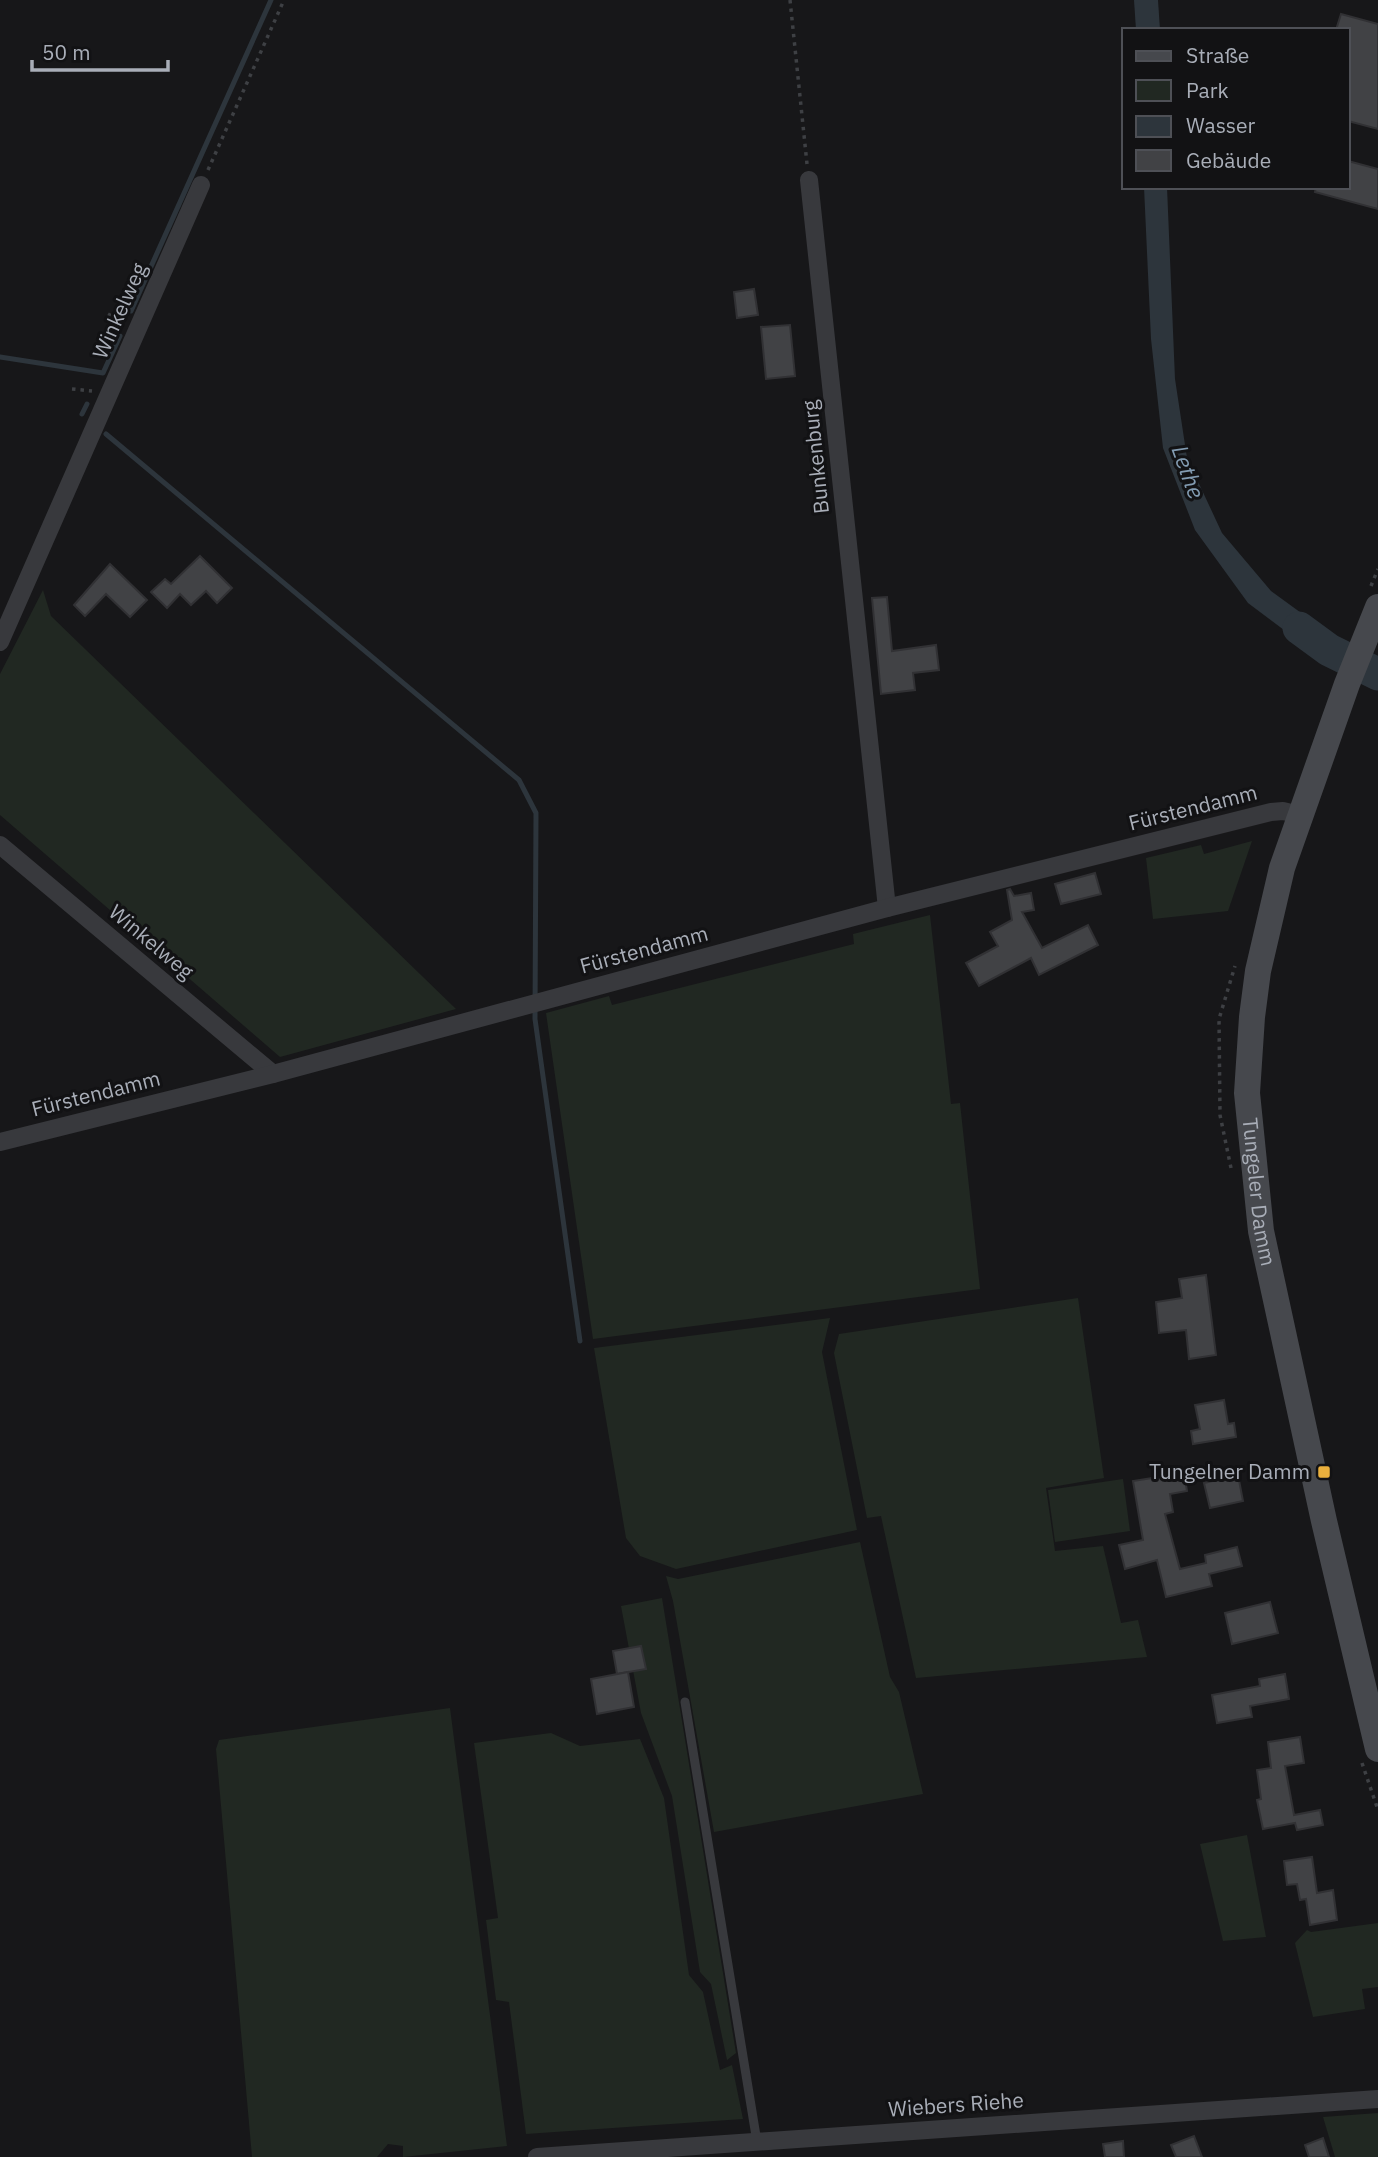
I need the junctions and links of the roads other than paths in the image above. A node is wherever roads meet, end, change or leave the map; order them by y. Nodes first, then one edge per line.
1 (809, 180) road end
2 (201, 185) road end
3 (1378, 607) edge
4 (0, 642) edge
5 (1300, 816) junction
6 (0, 845) edge
7 (887, 908) junction
8 (273, 1074) junction
9 (0, 1142) edge
10 (685, 1702) dead end
11 (1378, 1749) edge
12 (1378, 2099) edge
13 (757, 2142) junction
14 (537, 2157) edge

1 - 7 street, Bunkenburg
2 - 4 street, Winkelweg
3 - 5 street, Tungeler Damm
5 - 7 street, Fürstendamm
5 - 11 street, Tungeler Damm
6 - 8 street, Winkelweg
7 - 8 street, Fürstendamm
8 - 9 street, Fürstendamm
10 - 13 lane
12 - 13 street, Wiebers Riehe
13 - 14 street, Wiebers Riehe

